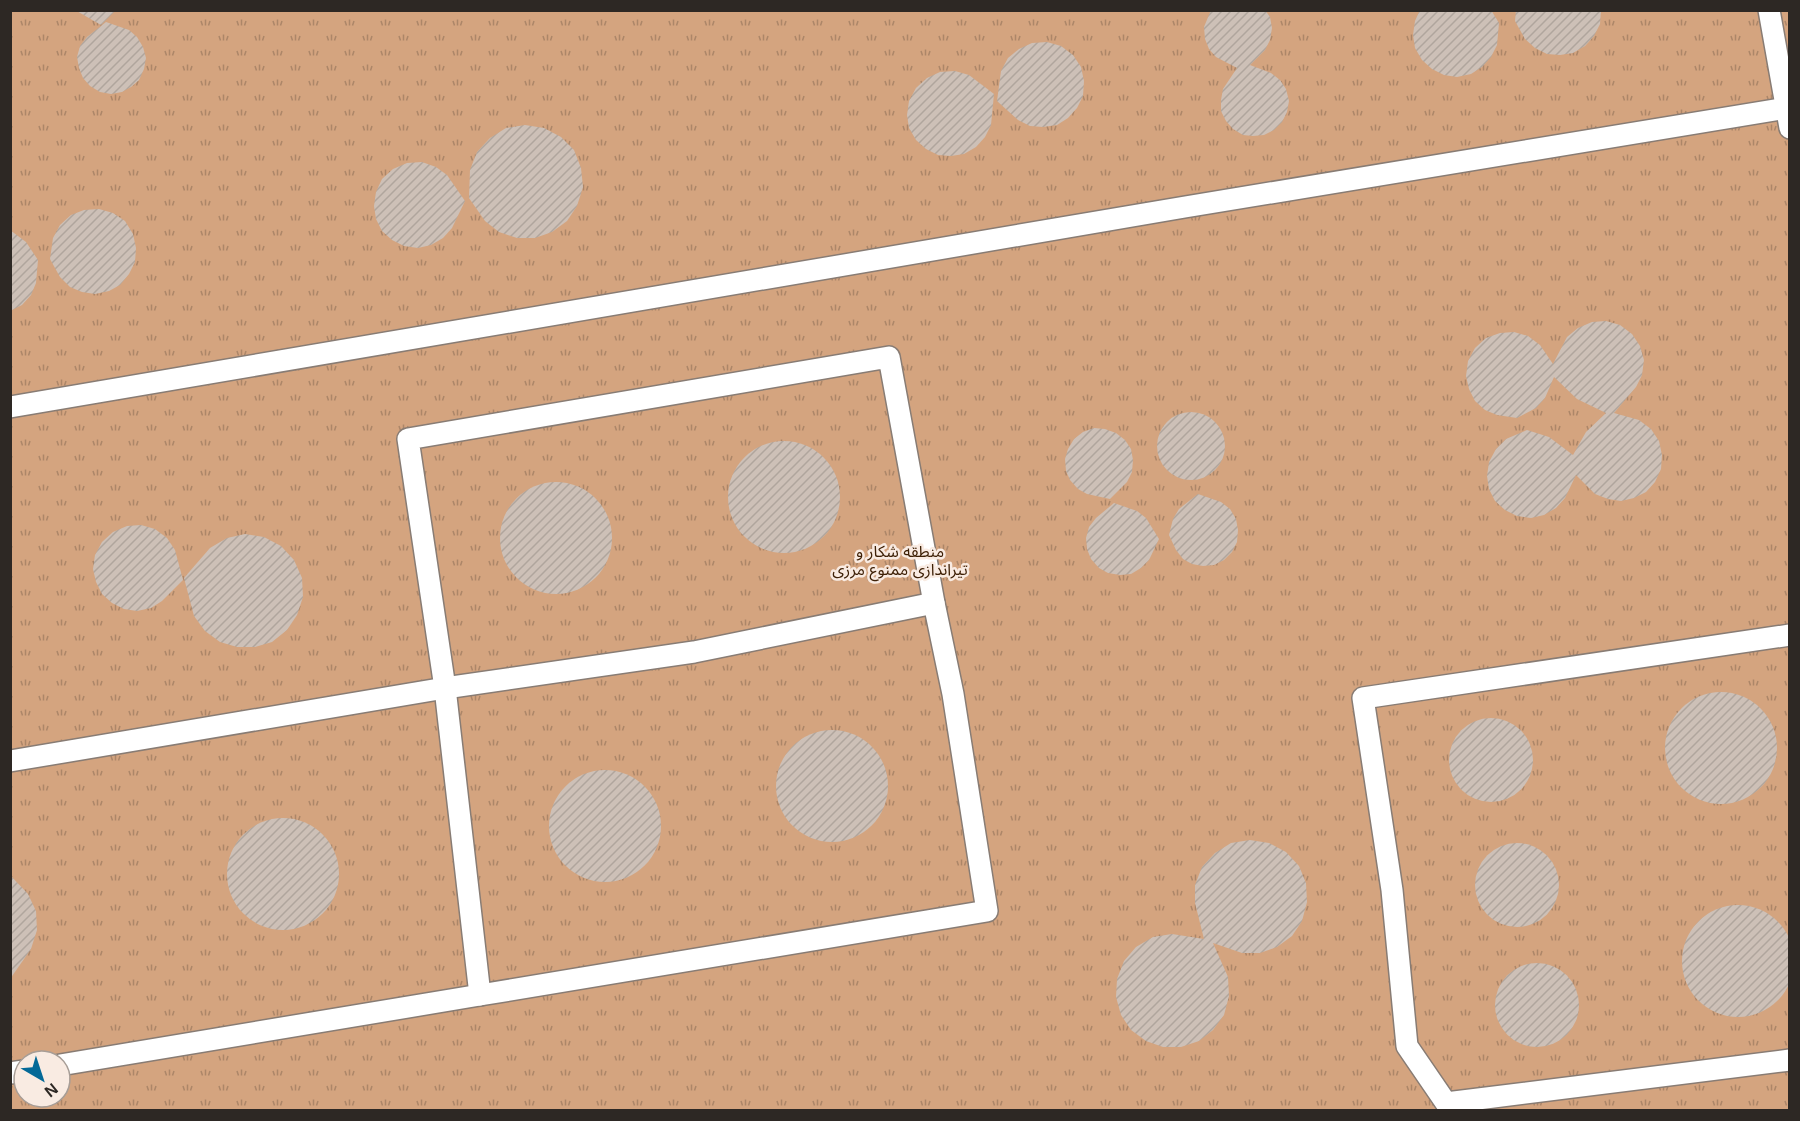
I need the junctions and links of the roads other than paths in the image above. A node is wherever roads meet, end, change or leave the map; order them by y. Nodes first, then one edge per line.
1 (1769, 10) edge
2 (1788, 118) edge
3 (10, 407) edge
4 (934, 603) junction
5 (1790, 635) edge
6 (445, 688) junction
7 (10, 761) edge
8 (480, 995) junction
9 (1790, 1060) edge
10 (72, 1063) edge

1 - 2 street
2 - 3 street
4 - 6 street
4 - 6 street
4 - 8 street
5 - 9 street
6 - 7 street
6 - 8 street
8 - 10 street

